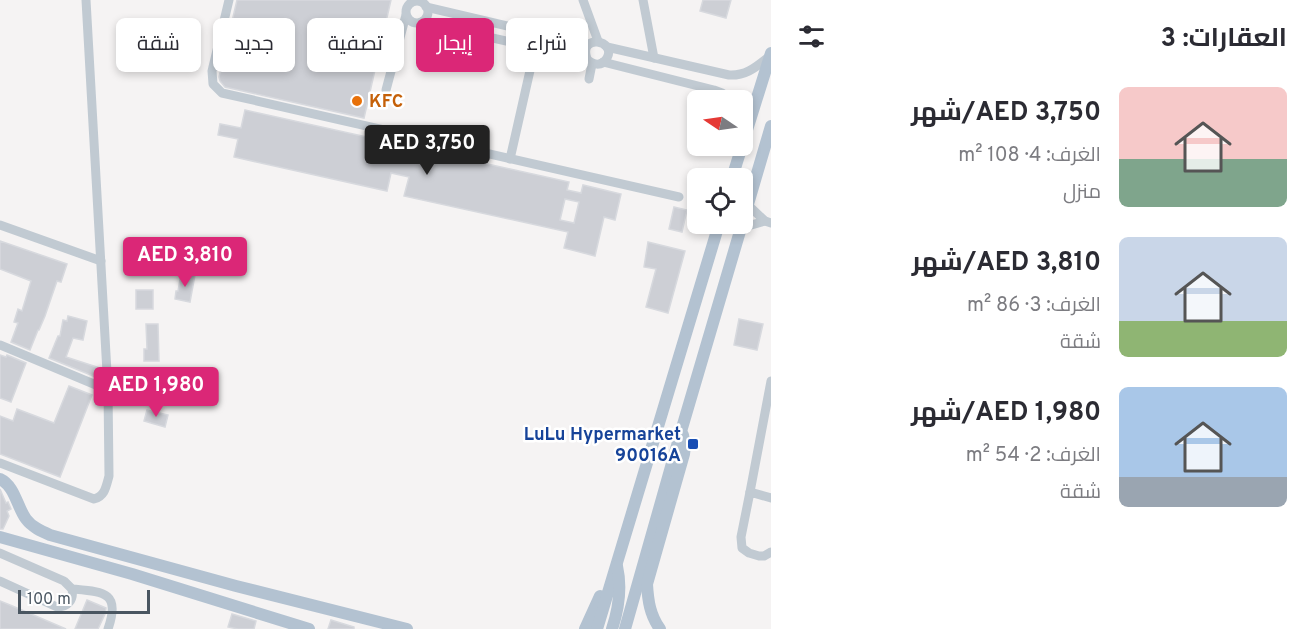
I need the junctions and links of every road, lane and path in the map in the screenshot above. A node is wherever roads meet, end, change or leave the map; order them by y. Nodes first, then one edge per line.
1 (86, 0) edge
2 (229, 0) edge
3 (583, 0) edge
4 (643, 0) edge
5 (410, 2) edge
6 (426, 7) junction
7 (406, 15) junction
8 (425, 18) edge
9 (416, 22) edge
10 (506, 26) edge
11 (598, 41) junction
12 (588, 45) edge
13 (607, 47) junction
14 (771, 54) edge
15 (588, 58) edge
16 (654, 58) junction
17 (590, 62) junction
18 (603, 62) junction
19 (530, 72) edge
20 (589, 79) dead end
21 (386, 90) dead end
22 (714, 90) edge
23 (753, 109) edge
24 (771, 126) edge
25 (510, 159) junction
26 (753, 188) edge
27 (679, 197) dead end
28 (753, 209) edge
29 (768, 222) edge
30 (0, 225) edge
31 (753, 225) edge
32 (716, 234) edge
33 (739, 234) edge
34 (101, 261) junction
35 (0, 345) edge
36 (771, 381) edge
37 (108, 390) junction
38 (682, 428) junction
39 (0, 463) edge
40 (0, 479) edge
41 (750, 492) junction
42 (771, 498) edge
43 (0, 537) edge
44 (771, 552) edge
45 (0, 553) edge
46 (617, 562) junction
47 (0, 581) edge
48 (72, 589) junction
49 (657, 626) edge
50 (108, 629) edge
51 (309, 629) edge
52 (407, 629) edge
53 (585, 629) edge
54 (597, 629) edge
55 (612, 629) edge
56 (625, 629) edge

1 - 34 street
2 - 25 street
3 - 11 street
4 - 16 street
5 - 6 street
5 - 7 street
6 - 8 street
6 - 10 street
7 - 9 street
7 - 21 street
11 - 12 street
11 - 13 street
13 - 16 street
13 - 18 street
14 - 16 street
14 - 23 main road
15 - 17 street
17 - 18 street
17 - 20 street
18 - 22 street
19 - 25 street
24 - 26 main road
25 - 27 street
28 - 29 street
29 - 31 street
30 - 34 street
32 - 46 main road
33 - 38 main road
34 - 37 street
35 - 37 street
36 - 41 street
37 - 39 street
38 - 49 main road
38 - 56 main road
40 - 52 main road
41 - 42 street
41 - 44 street
43 - 51 main road
45 - 48 street
46 - 53 main road
46 - 54 main road
46 - 55 main road
47 - 48 street
48 - 50 street

